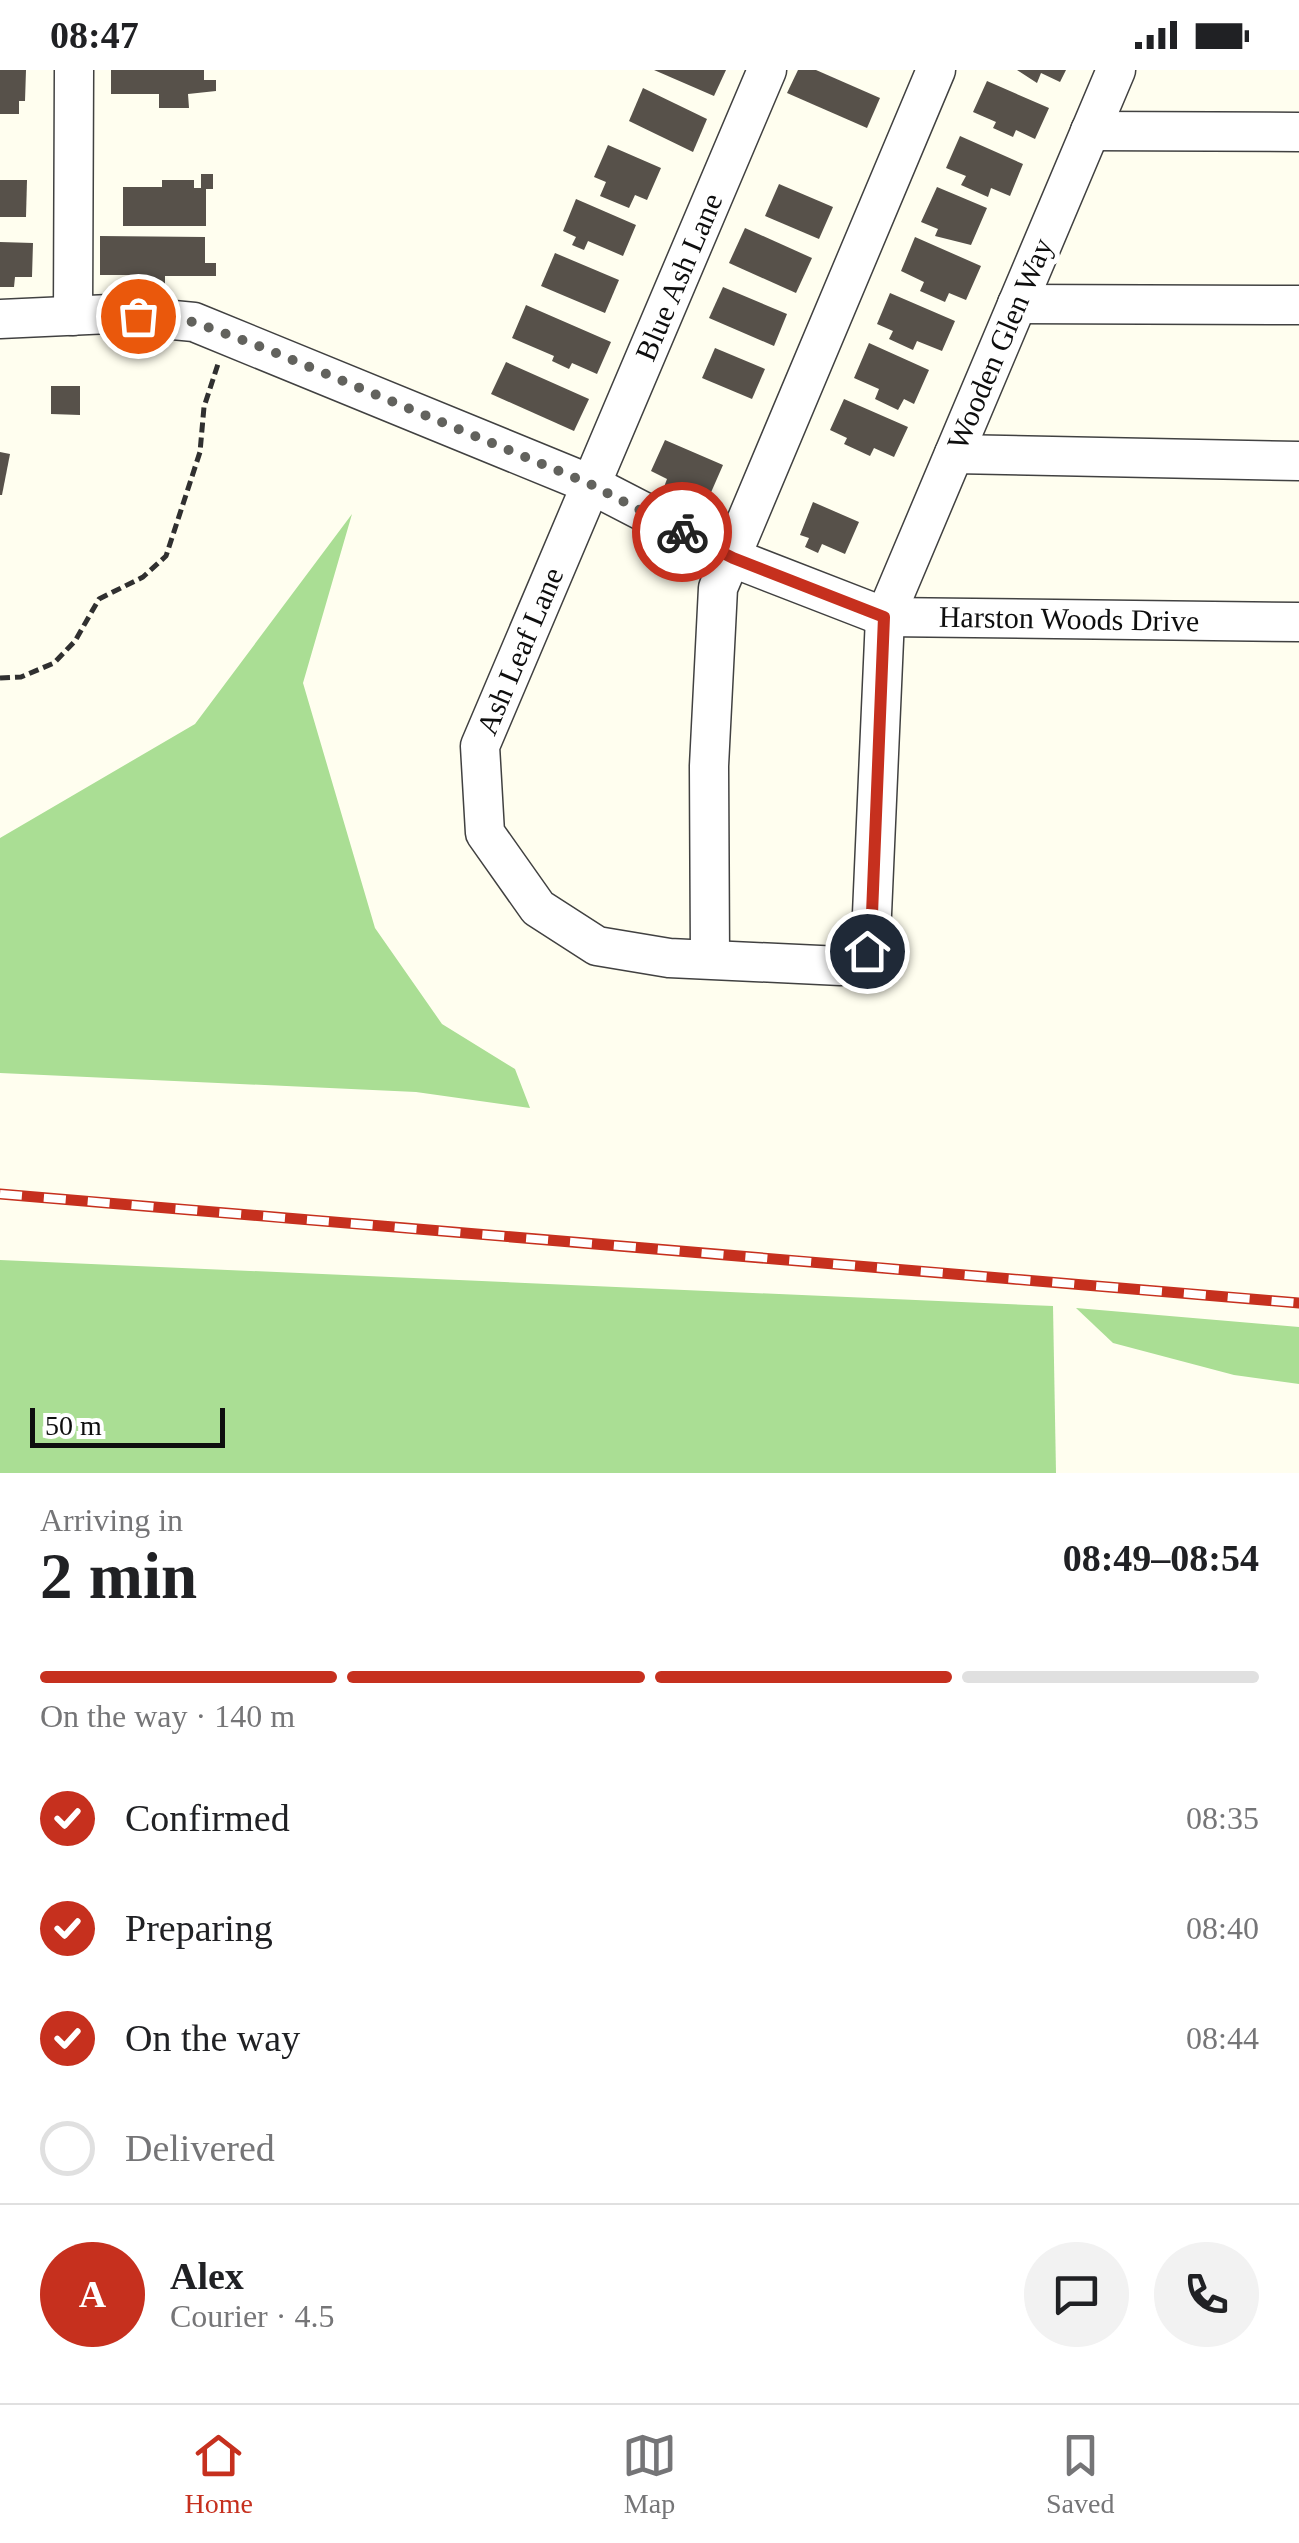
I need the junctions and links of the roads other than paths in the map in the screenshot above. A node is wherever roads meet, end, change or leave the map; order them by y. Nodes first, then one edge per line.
1 (74, 70) edge
2 (767, 70) edge
3 (936, 70) edge
4 (1116, 70) edge
5 (1090, 131) junction
6 (1299, 132) edge
7 (1017, 304) junction
8 (1299, 305) edge
9 (73, 316) junction
10 (0, 319) edge
11 (954, 454) junction
12 (1299, 460) edge
13 (590, 484) junction
14 (733, 558) junction
15 (884, 617) junction
16 (1299, 622) edge
17 (710, 958) junction

1 - 9 street
2 - 13 street, Blue Ash Lane
3 - 14 street
4 - 5 street, Wooden Glen Way
5 - 6 street
5 - 7 street, Wooden Glen Way
7 - 8 street
7 - 11 street, Wooden Glen Way
9 - 10 street, Harston Woods Drive
9 - 13 street, Harston Woods Drive
11 - 12 street
11 - 15 street, Wooden Glen Way
13 - 14 street, Harston Woods Drive
13 - 17 street, Ash Leaf Lane
14 - 15 street, Harston Woods Drive
14 - 17 street
15 - 16 street, Harston Woods Drive
15 - 17 street, Ash Leaf Lane

